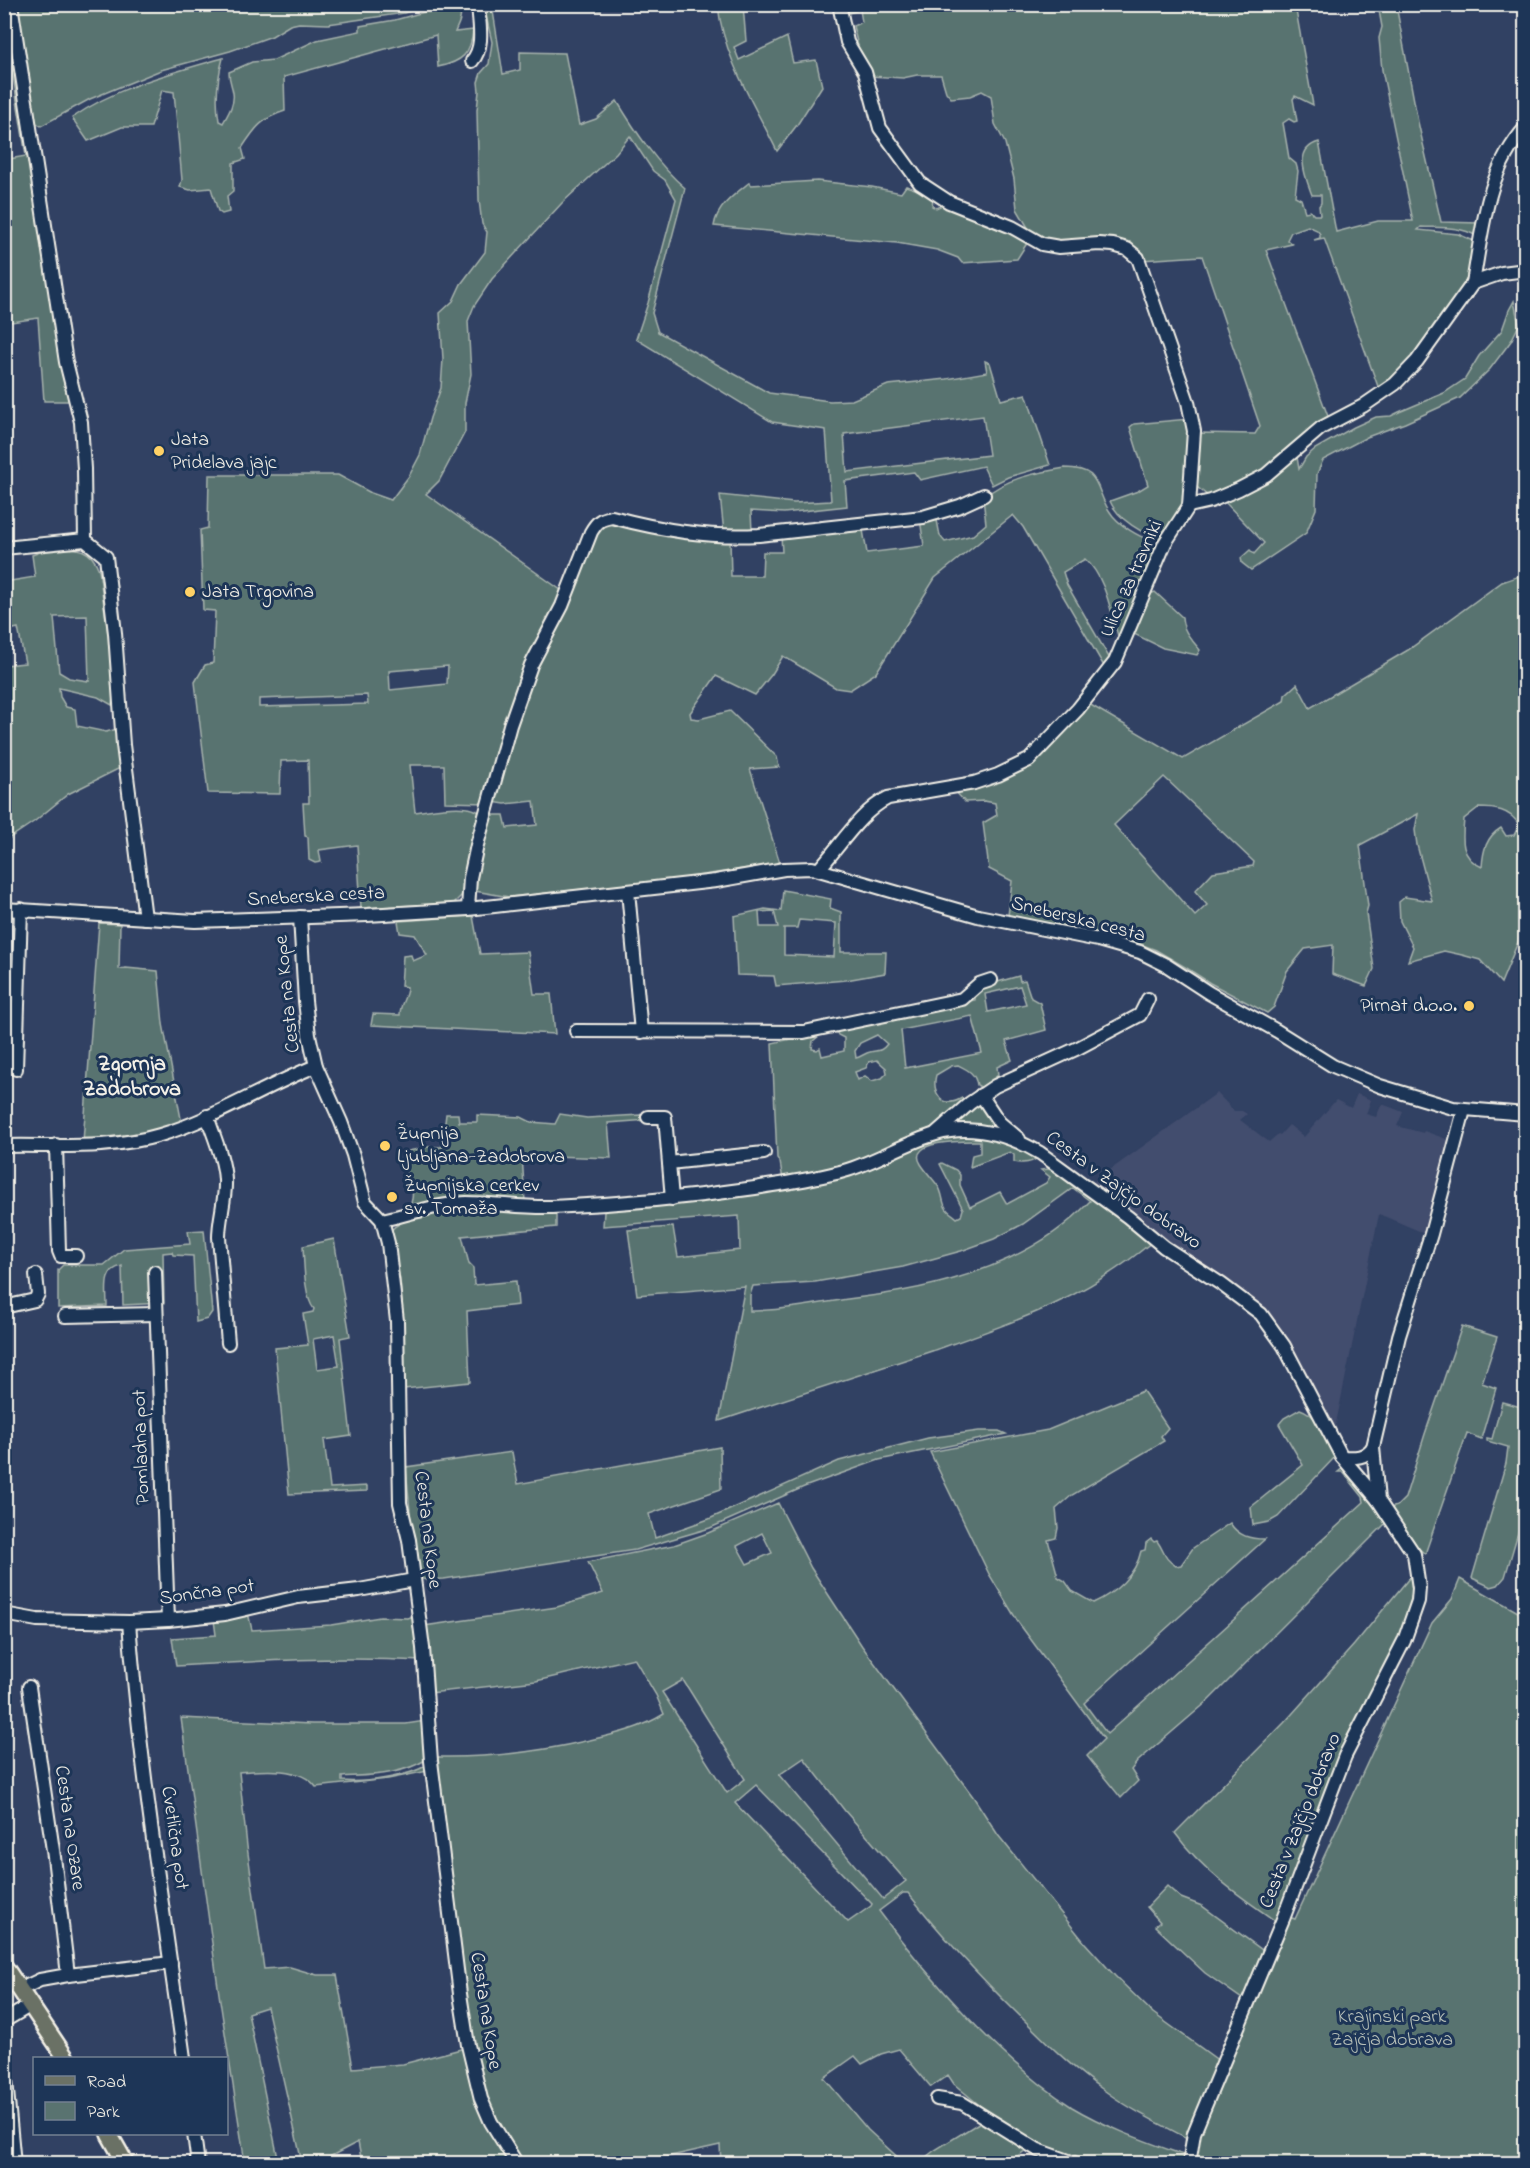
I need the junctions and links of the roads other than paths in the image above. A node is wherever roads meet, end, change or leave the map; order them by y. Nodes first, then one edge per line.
1 (11, 4) edge
2 (478, 4) edge
3 (839, 4) edge
4 (472, 61) dead end
5 (1526, 128) edge
6 (1526, 270) edge
7 (1473, 283) junction
8 (984, 495) dead end
9 (1189, 506) junction
10 (85, 540) junction
11 (4, 548) edge
12 (819, 869) junction
13 (628, 891) junction
14 (4, 909) edge
15 (21, 909) junction
16 (468, 909) junction
17 (145, 918) junction
18 (300, 918) junction
19 (991, 980) dead end
20 (1148, 999) dead end
21 (576, 1031) dead end
22 (641, 1032) junction
23 (316, 1066) junction
24 (16, 1069) dead end
25 (981, 1095) junction
26 (1464, 1110) junction
27 (1526, 1114) edge
28 (207, 1116) junction
29 (648, 1117) dead end
30 (935, 1134) junction
31 (56, 1145) junction
32 (4, 1146) edge
33 (1027, 1146) junction
34 (764, 1154) dead end
35 (669, 1163) junction
36 (672, 1199) junction
37 (381, 1220) junction
38 (76, 1256) dead end
39 (155, 1272) dead end
40 (36, 1275) dead end
41 (4, 1307) edge
42 (156, 1314) junction
43 (65, 1316) dead end
44 (228, 1343) dead end
45 (1373, 1447) junction
46 (1342, 1457) junction
47 (1378, 1500) junction
48 (414, 1580) junction
49 (4, 1614) edge
50 (168, 1620) junction
51 (129, 1622) junction
52 (29, 1687) dead end
53 (171, 1963) junction
54 (4, 1966) edge
55 (68, 1975) junction
56 (21, 1989) junction
57 (31, 2005) junction
58 (4, 2021) edge
59 (65, 2057) edge
60 (184, 2057) edge
61 (4, 2059) edge
62 (936, 2099) dead end
63 (110, 2135) edge
64 (194, 2135) edge
65 (14, 2163) edge
66 (126, 2163) edge
67 (198, 2163) edge
68 (517, 2163) edge
69 (1077, 2163) edge
70 (1189, 2163) edge

1 - 10 street
2 - 4 street
3 - 9 street
5 - 7 street, Ulica za travniki
6 - 7 street
7 - 9 street, Ulica za travniki
8 - 16 street
9 - 12 street, Ulica za travniki
10 - 11 street
10 - 17 street
12 - 13 street, Sneberska cesta
12 - 26 street, Sneberska cesta
13 - 16 street, Sneberska cesta
13 - 22 street
14 - 15 street, Sneberska cesta
15 - 17 street, Sneberska cesta
15 - 24 street
16 - 18 street, Sneberska cesta
17 - 18 street, Sneberska cesta
18 - 23 street, Cesta na Kope
19 - 22 street
20 - 25 street
21 - 22 street
23 - 28 street
23 - 37 street, Cesta na Kope
25 - 30 street
25 - 33 street
26 - 27 street, Sneberska cesta
26 - 45 street, Cesta v Zajčjo dobravo
28 - 31 street
28 - 44 street
29 - 35 street
30 - 33 street, Cesta v Zajčjo dobravo
30 - 36 street, Cesta v Zajčjo dobravo
31 - 32 street
31 - 38 street
33 - 46 street, Cesta v Zajčjo dobravo
34 - 35 street
35 - 36 street
36 - 37 street, Cesta v Zajčjo dobravo
37 - 48 street, Cesta na Kope
39 - 42 street, Pomladna pot
40 - 41 street
42 - 43 street
42 - 50 street, Pomladna pot
45 - 46 street
45 - 47 street, Cesta v Zajčjo dobravo
46 - 47 street, Cesta v Zajčjo dobravo
47 - 70 street, Cesta v Zajčjo dobravo
48 - 50 street, Sončna pot
48 - 68 street, Cesta na Kope
49 - 51 street, Sončna pot
50 - 51 street, Sončna pot
51 - 53 street, Cvetlična pot
52 - 55 street, Cesta na Ozare
53 - 55 street
53 - 60 street, Cvetlična pot
54 - 56 main road
55 - 56 street
56 - 57 main road
57 - 58 street
57 - 59 main road
61 - 65 street
62 - 69 street
63 - 66 main road
64 - 67 street

